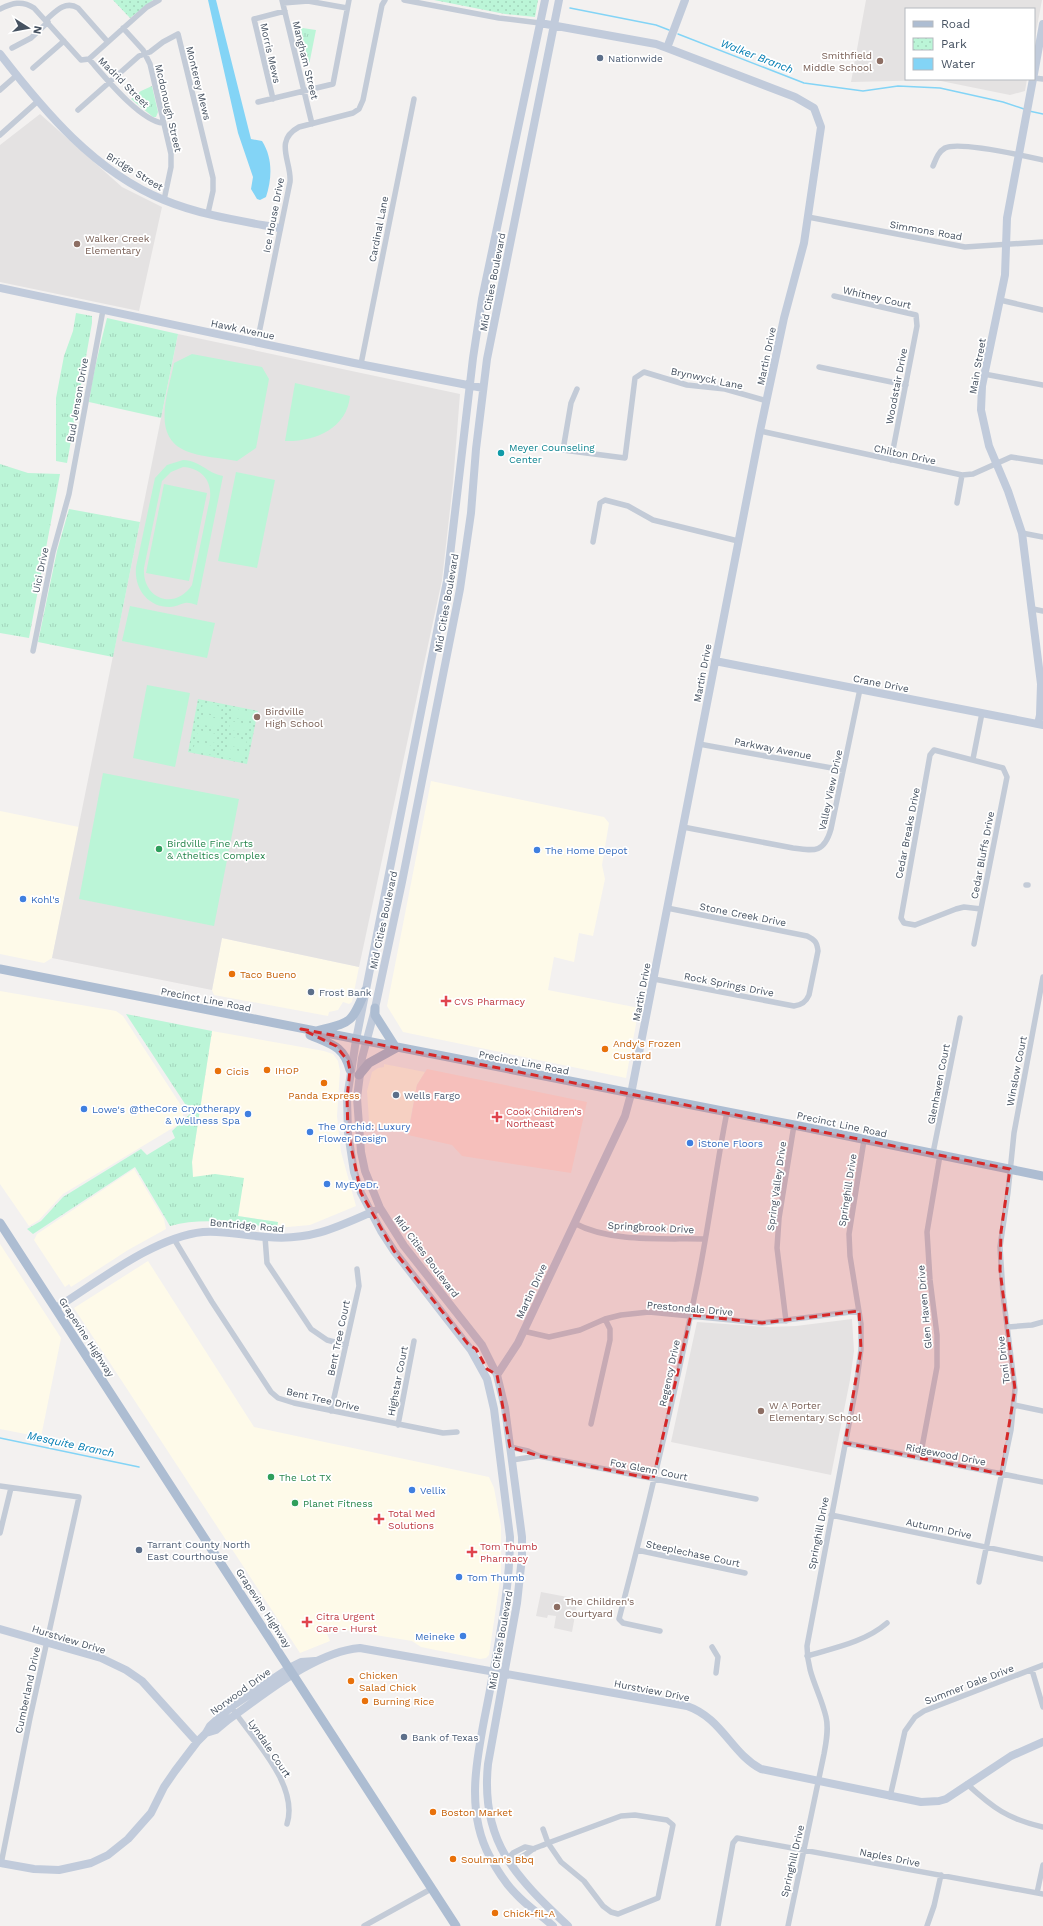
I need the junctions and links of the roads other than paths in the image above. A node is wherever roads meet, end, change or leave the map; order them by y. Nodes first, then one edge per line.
1 (159, 0) edge
2 (349, 0) edge
3 (385, 0) edge
4 (404, 0) edge
5 (545, 0) edge
6 (559, 0) edge
7 (685, 0) edge
8 (283, 2) edge
9 (348, 8) junction
10 (0, 9) edge
11 (285, 11) junction
12 (47, 21) junction
13 (540, 23) junction
14 (1043, 24) edge
15 (554, 25) junction
16 (123, 28) junction
17 (64, 41) junction
18 (107, 41) junction
19 (12, 48) dead end
20 (667, 48) junction
21 (0, 54) edge
22 (146, 54) junction
23 (89, 59) junction
24 (33, 68) dead end
25 (1035, 68) edge
26 (17, 75) junction
27 (1034, 80) edge
28 (109, 82) junction
29 (0, 90) edge
30 (304, 92) junction
31 (414, 98) dead end
32 (273, 99) junction
33 (38, 101) junction
34 (258, 102) dead end
35 (78, 110) dead end
36 (163, 123) junction
37 (312, 124) junction
38 (0, 135) edge
39 (1019, 154) junction
40 (1043, 160) edge
41 (933, 166) dead end
42 (164, 200) junction
43 (208, 213) junction
44 (808, 217) junction
45 (279, 228) junction
46 (1043, 242) edge
47 (1007, 244) junction
48 (0, 288) edge
49 (834, 296) dead end
50 (1000, 300) junction
51 (103, 310) junction
52 (1043, 310) edge
53 (916, 315) joint
54 (257, 342) junction
55 (361, 364) junction
56 (819, 367) dead end
57 (984, 374) junction
58 (906, 385) junction
59 (469, 386) junction
60 (1043, 386) edge
61 (483, 388) junction
62 (577, 389) dead end
63 (767, 401) junction
64 (760, 431) junction
65 (891, 460) junction
66 (1043, 462) edge
67 (996, 465) junction
68 (962, 474) junction
69 (69, 494) joint
70 (958, 503) dead end
71 (1022, 533) junction
72 (1043, 537) edge
73 (738, 541) junction
74 (593, 542) dead end
75 (448, 567) junction
76 (463, 568) junction
77 (1033, 609) junction
78 (1043, 611) edge
79 (33, 651) dead end
80 (715, 661) junction
81 (860, 689) junction
82 (437, 705) junction
83 (420, 713) junction
84 (982, 713) junction
85 (1041, 724) edge
86 (699, 744) junction
87 (973, 759) junction
88 (843, 770) junction
89 (683, 827) junction
90 (389, 873) junction
91 (402, 882) junction
92 (387, 883) junction
93 (667, 908) junction
94 (981, 909) junction
95 (974, 944) dead end
96 (0, 970) edge
97 (1043, 978) edge
98 (654, 979) junction
99 (365, 991) junction
100 (801, 1005) joint
101 (375, 1008) junction
102 (960, 1018) dead end
103 (301, 1029) junction
104 (313, 1032) junction
105 (356, 1040) junction
106 (366, 1042) junction
107 (396, 1048) junction
108 (350, 1070) junction
109 (360, 1075) junction
110 (631, 1094) junction
111 (347, 1108) junction
112 (727, 1112) junction
113 (794, 1125) junction
114 (358, 1133) junction
115 (864, 1140) junction
116 (937, 1154) junction
117 (1010, 1169) junction
118 (1043, 1176) edge
119 (380, 1208) junction
120 (370, 1212) junction
121 (0, 1223) edge
122 (574, 1223) junction
123 (265, 1237) junction
124 (174, 1239) junction
125 (704, 1239) junction
126 (357, 1269) dead end
127 (56, 1308) junction
128 (859, 1311) junction
129 (691, 1315) junction
130 (605, 1319) junction
131 (786, 1321) junction
132 (1043, 1322) edge
133 (1008, 1327) junction
134 (523, 1331) junction
135 (414, 1341) dead end
136 (346, 1344) junction
137 (468, 1344) junction
138 (497, 1375) junction
139 (1014, 1405) junction
140 (332, 1411) junction
141 (1043, 1411) edge
142 (591, 1424) dead end
143 (398, 1425) junction
144 (457, 1432) dead end
145 (845, 1443) junction
146 (510, 1447) junction
147 (538, 1456) junction
148 (920, 1458) junction
149 (512, 1460) junction
150 (1001, 1474) junction
151 (653, 1479) junction
152 (1043, 1482) edge
153 (0, 1486) edge
154 (11, 1488) junction
155 (756, 1499) dead end
156 (831, 1515) junction
157 (0, 1533) edge
158 (986, 1547) junction
159 (637, 1550) junction
160 (510, 1556) junction
161 (522, 1557) junction
162 (1043, 1559) edge
163 (745, 1573) dead end
164 (979, 1582) dead end
165 (887, 1623) dead end
166 (0, 1629) edge
167 (660, 1630) dead end
168 (47, 1642) junction
169 (712, 1647) dead end
170 (807, 1656) junction
171 (1043, 1665) edge
172 (1032, 1670) junction
173 (292, 1671) junction
174 (493, 1671) junction
175 (505, 1673) junction
176 (716, 1673) dead end
177 (1043, 1707) edge
178 (234, 1711) junction
179 (197, 1742) junction
180 (1043, 1742) edge
181 (479, 1751) junction
182 (490, 1753) junction
183 (819, 1781) junction
184 (967, 1784) junction
185 (890, 1797) junction
186 (287, 1824) dead end
187 (1043, 1827) edge
188 (543, 1829) dead end
189 (548, 1843) junction
190 (804, 1850) junction
191 (507, 1860) junction
192 (1, 1863) edge
193 (1043, 1865) edge
194 (496, 1868) junction
195 (941, 1875) junction
196 (431, 1889) junction
197 (1040, 1893) edge
198 (364, 1926) edge
199 (456, 1926) edge
200 (553, 1926) edge
201 (568, 1926) edge
202 (718, 1926) edge
203 (788, 1926) edge
204 (927, 1926) edge

1 - 16 street
2 - 9 street
3 - 37 street, Ice House Drive
4 - 13 street
5 - 13 main road, Mid Cities Boulevard
6 - 15 main road, Mid Cities Boulevard
7 - 20 main road
8 - 9 street
8 - 11 street, Mangham Street
9 - 30 street, Morris Mews
10 - 12 street, Madrid Street
11 - 30 street, Mangham Street
11 - 32 street, Morris Mews
12 - 17 street, Madrid Street
12 - 18 street
12 - 19 street
13 - 15 main road
13 - 59 main road, Mid Cities Boulevard
14 - 25 main road
15 - 20 main road
15 - 61 main road, Mid Cities Boulevard
16 - 18 street
16 - 22 street, Mcdonough Street
17 - 23 street, Madrid Street
17 - 24 street
18 - 23 street
20 - 44 main road, Martin Drive
21 - 26 main road, Bridge Street
22 - 28 street, Monterey Mews
22 - 36 street, Mcdonough Street
22 - 43 street, Monterey Mews
23 - 28 street, Madrid Street
26 - 29 street
26 - 33 main road, Bridge Street
27 - 39 main road, Main Street
28 - 35 street, Monterey Mews
28 - 36 street, Madrid Street
30 - 32 street, Morris Mews
30 - 37 street, Mangham Street
31 - 55 street, Cardinal Lane
32 - 34 street, Morris Mews
33 - 38 street
33 - 42 main road, Bridge Street
36 - 42 street, Mcdonough Street
37 - 45 street, Ice House Drive
39 - 40 street
39 - 41 street
39 - 47 main road, Main Street
42 - 43 main road, Bridge Street
43 - 45 main road, Bridge Street
44 - 47 street, Simmons Road
44 - 63 main road, Martin Drive
45 - 54 street, Ice House Drive
46 - 47 street, Simmons Road
47 - 50 main road, Main Street
48 - 51 main road, Hawk Avenue
49 - 53 street, Whitney Court
50 - 52 street
50 - 57 main road, Main Street
51 - 54 main road, Hawk Avenue
51 - 69 street, Bud Jenson Drive
53 - 58 street, Woodstair Drive
54 - 55 main road, Hawk Avenue
55 - 59 main road, Hawk Avenue
56 - 58 street
57 - 60 street
57 - 67 main road, Main Street
58 - 65 street, Woodstair Drive
59 - 61 main road, Hawk Avenue
59 - 75 main road, Mid Cities Boulevard
61 - 76 main road, Mid Cities Boulevard
62 - 63 street, Brynwyck Lane
63 - 64 main road, Martin Drive
64 - 65 street, Chilton Drive
64 - 73 main road, Martin Drive
65 - 68 street, Chilton Drive
66 - 67 street, Chilton Drive
67 - 68 street, Chilton Drive
67 - 71 main road, Main Street
68 - 70 street
69 - 79 street, Uici Drive
71 - 72 street
71 - 77 main road, Main Street
73 - 74 street
73 - 80 main road, Martin Drive
75 - 76 main road
75 - 83 main road, Mid Cities Boulevard
76 - 82 main road, Mid Cities Boulevard
77 - 78 street
77 - 85 main road, Main Street
80 - 81 main road, Crane Drive
80 - 86 main road, Martin Drive
81 - 84 main road, Crane Drive
81 - 88 street, Valley View Drive
82 - 83 main road
82 - 91 main road, Mid Cities Boulevard
83 - 90 main road, Mid Cities Boulevard
84 - 85 main road, Crane Drive
84 - 87 street
86 - 88 street, Parkway Avenue
86 - 89 main road, Martin Drive
87 - 94 street, Cedar Bluffs Drive
87 - 94 street, Cedar Breaks Drive
88 - 89 street, Valley View Drive
89 - 93 main road, Martin Drive
90 - 91 main road
90 - 92 main road, Mid Cities Boulevard
91 - 92 main road
91 - 101 main road, Mid Cities Boulevard
92 - 99 main road, Mid Cities Boulevard
93 - 98 main road, Martin Drive
93 - 100 street, Stone Creek Drive
94 - 95 street, Cedar Bluffs Drive
96 - 103 main road, Precinct Line Road
97 - 117 street, Winslow Court
98 - 100 street, Rock Springs Drive
98 - 110 main road, Martin Drive
99 - 104 main road
99 - 105 main road, Mid Cities Boulevard
101 - 106 main road, Mid Cities Boulevard
101 - 107 main road
102 - 116 street, Glenhaven Court
103 - 104 main road, Precinct Line Road
103 - 108 main road
104 - 105 main road, Precinct Line Road
105 - 106 main road, Precinct Line Road
105 - 108 main road, Mid Cities Boulevard
106 - 107 main road, Precinct Line Road
106 - 109 main road, Mid Cities Boulevard
107 - 109 main road
107 - 110 main road, Precinct Line Road
108 - 111 main road, Mid Cities Boulevard
109 - 114 main road, Mid Cities Boulevard
110 - 112 main road, Precinct Line Road
110 - 122 main road, Martin Drive
111 - 114 main road
111 - 120 main road, Mid Cities Boulevard
112 - 113 main road, Precinct Line Road
112 - 125 street, Regency Drive
113 - 115 main road, Precinct Line Road
113 - 131 street, Spring Valley Drive
114 - 119 main road, Mid Cities Boulevard
115 - 116 main road, Precinct Line Road
115 - 128 street, Springhill Drive
116 - 117 main road, Precinct Line Road
116 - 148 street, Glen Haven Drive
117 - 118 main road, Precinct Line Road
117 - 133 street, Toni Drive
119 - 120 main road, Bentridge Road
119 - 138 main road, Mid Cities Boulevard
120 - 123 main road, Bentridge Road
120 - 137 main road, Mid Cities Boulevard
121 - 127 main road, Grapevine Highway
122 - 125 street, Springbrook Drive
122 - 134 main road, Martin Drive
123 - 124 main road, Bentridge Road
123 - 136 street
124 - 127 main road, Bentridge Road
124 - 140 street, Bent Tree Drive
125 - 129 street, Regency Drive
126 - 136 street, Bent Tree Court
127 - 173 main road, Grapevine Highway
128 - 131 street, Prestondale Drive
128 - 145 street, Springhill Drive
129 - 130 street, Prestondale Drive
129 - 131 street, Prestondale Drive
129 - 151 street, Regency Drive
130 - 134 street, Prestondale Drive
130 - 142 street
132 - 133 street
133 - 139 street, Toni Drive
134 - 138 main road, Martin Drive
135 - 143 street, Highstar Court
136 - 140 street, Bent Tree Court
137 - 138 main road
137 - 160 main road, Mid Cities Boulevard
138 - 146 main road, Mid Cities Boulevard
139 - 141 street
139 - 150 street, Toni Drive
140 - 143 street, Bent Tree Drive
143 - 144 street, Bent Tree Drive
145 - 148 street, Ridgewood Drive
145 - 156 street, Springhill Drive
146 - 147 street, Fox Glenn Court
146 - 149 main road, Mid Cities Boulevard
147 - 149 street, Fox Glenn Court
147 - 151 street, Fox Glenn Court
148 - 150 street, Ridgewood Drive
149 - 161 main road, Mid Cities Boulevard
150 - 152 street, Ridgewood Drive
150 - 158 street, Toni Drive
151 - 155 street, Fox Glenn Court
151 - 159 street, Regency Drive
153 - 154 street
154 - 157 street
154 - 168 street, Cumberland Drive
156 - 158 street, Autumn Drive
156 - 170 street, Springhill Drive
158 - 162 street, Autumn Drive
158 - 164 street, Toni Drive
159 - 163 street, Steeplechase Court
159 - 167 street, Regency Drive
160 - 161 main road
160 - 174 main road, Mid Cities Boulevard
161 - 175 main road, Mid Cities Boulevard
165 - 170 street
166 - 168 main road, Hurstview Drive
168 - 179 main road, Hurstview Drive
168 - 192 street, Cumberland Drive
169 - 176 street
170 - 183 street, Springhill Drive
171 - 172 street, Summer Dale Drive
172 - 177 street
172 - 185 street, Summer Dale Drive
173 - 174 main road, Hurstview Drive
173 - 178 main road, Norwood Drive
173 - 196 main road, Grapevine Highway
174 - 175 main road, Hurstview Drive
174 - 181 main road, Mid Cities Boulevard
175 - 182 main road, Mid Cities Boulevard
175 - 183 main road, Hurstview Drive
178 - 179 main road, Norwood Drive
178 - 186 street, Lyndale Court
179 - 192 main road, Norwood Drive
180 - 184 main road, Hurstview Drive
181 - 182 main road
181 - 194 main road, Mid Cities Boulevard
182 - 191 main road, Mid Cities Boulevard
183 - 185 main road, Hurstview Drive
183 - 190 street, Springhill Drive
184 - 185 main road, Hurstview Drive
184 - 187 street
188 - 189 street
189 - 189 street
189 - 191 street
190 - 195 street, Naples Drive
190 - 202 street, Naples Drive
190 - 203 street, Springhill Drive
191 - 194 main road
191 - 201 main road, Mid Cities Boulevard
193 - 197 street
194 - 200 main road, Mid Cities Boulevard
195 - 197 street, Naples Drive
195 - 204 street
196 - 198 street
196 - 199 main road, Grapevine Highway

